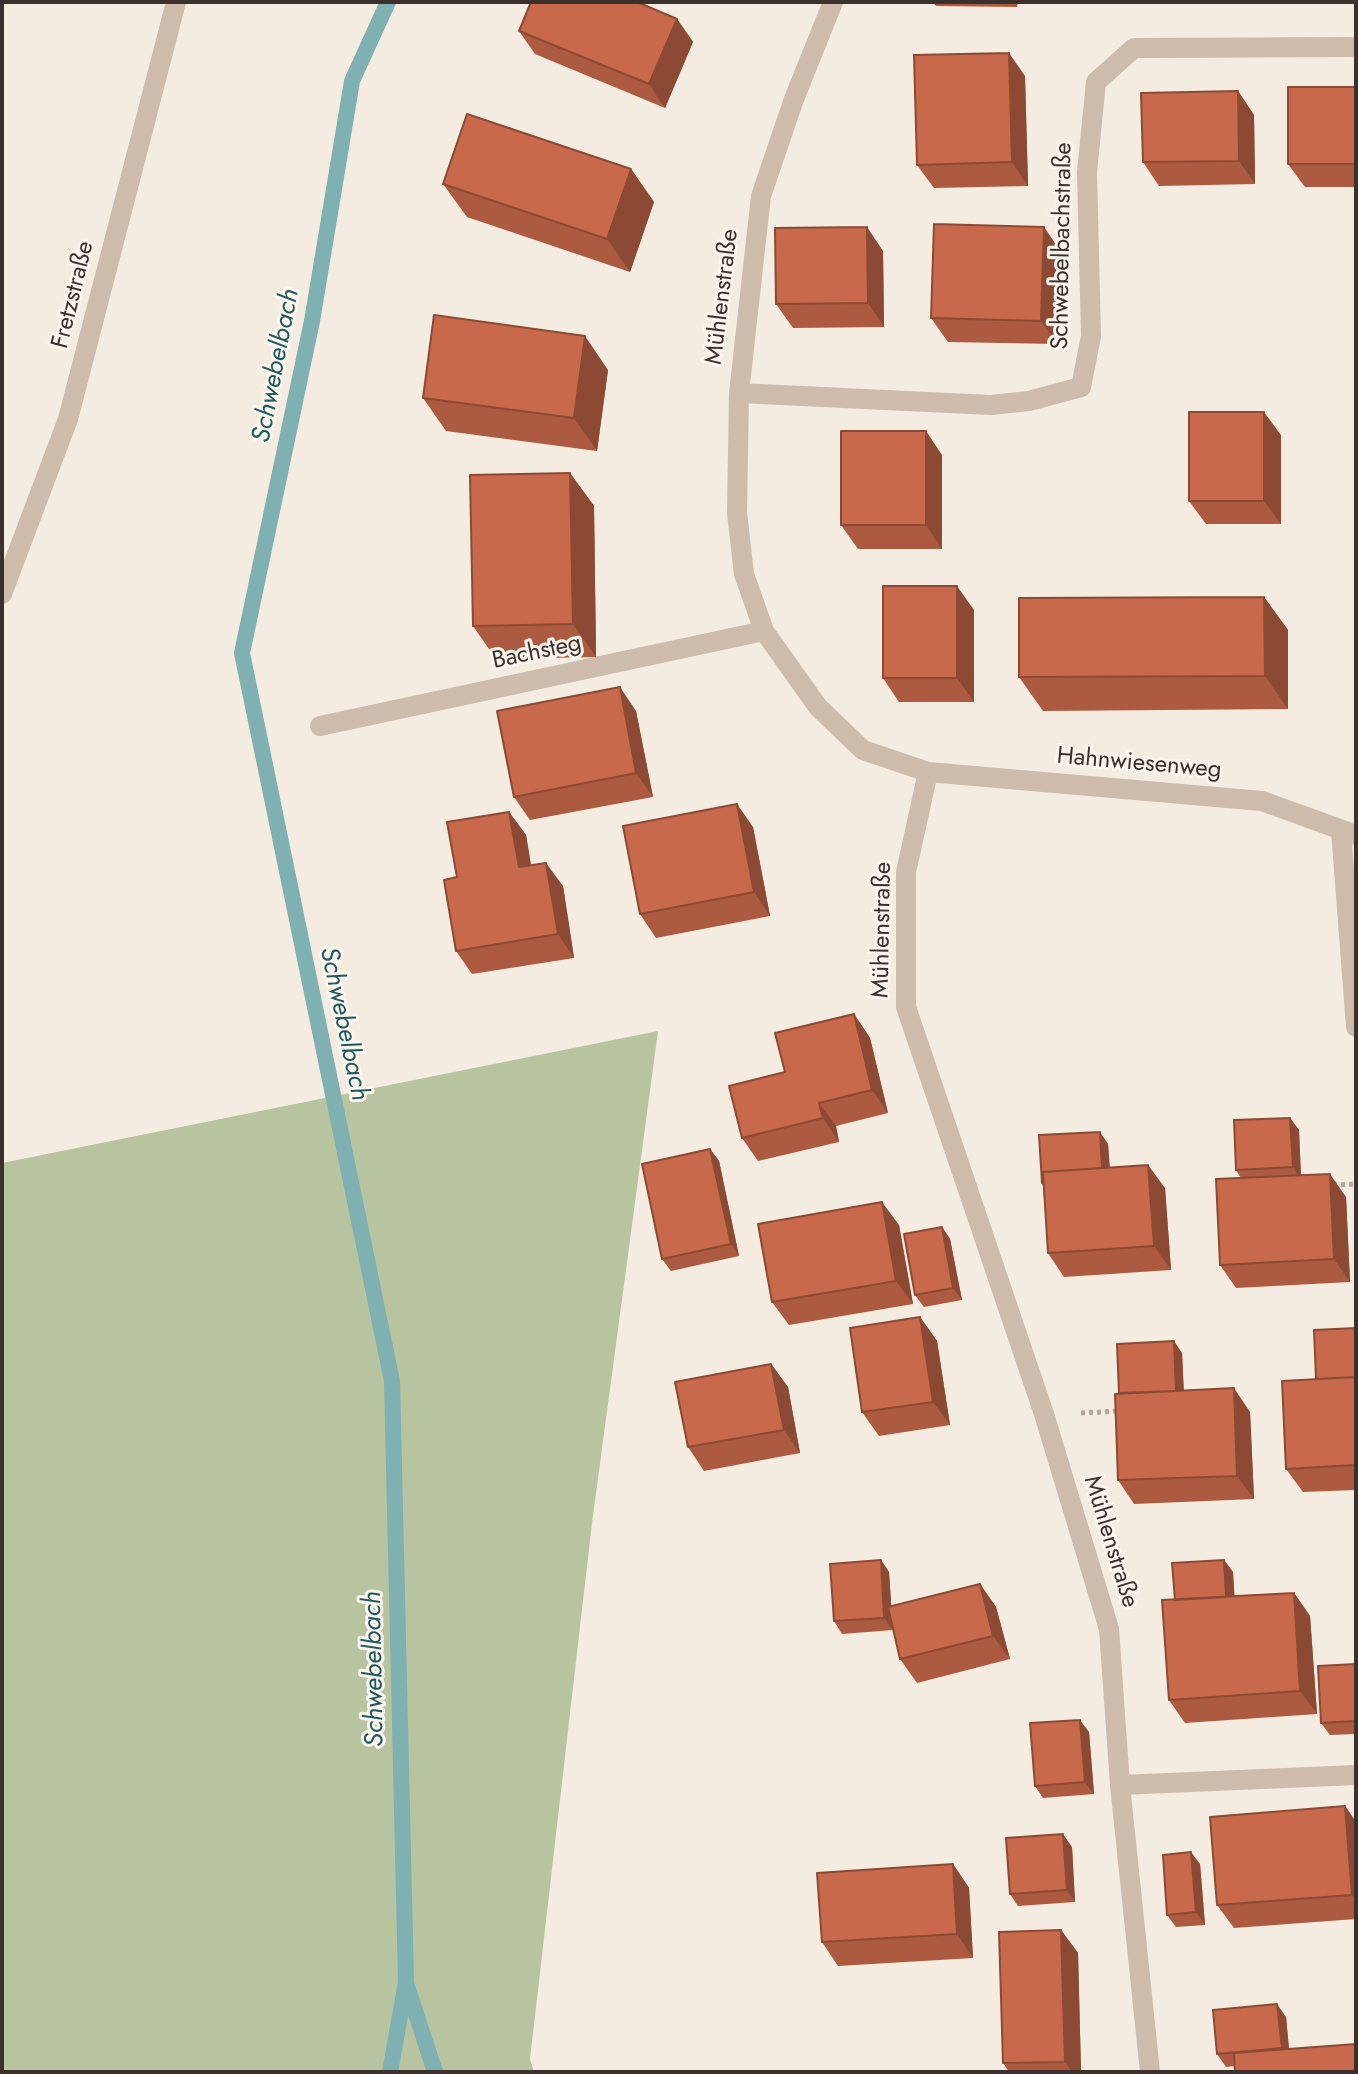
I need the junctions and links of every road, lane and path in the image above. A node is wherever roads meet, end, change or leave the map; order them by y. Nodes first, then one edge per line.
1 (176, 2) edge
2 (833, 2) edge
3 (1356, 47) edge
4 (739, 393) junction
5 (2, 594) edge
6 (764, 631) junction
7 (320, 726) dead end
8 (928, 772) junction
9 (1348, 832) edge
10 (1356, 1027) edge
11 (1356, 1184) edge
12 (1329, 1186) edge
13 (1134, 1411) edge
14 (1044, 1414) junction
15 (1356, 1775) edge
16 (1120, 1785) junction
17 (1150, 2072) edge

1 - 5 street, Fretzstraße
2 - 4 street, Mühlenstraße
3 - 4 street, Schwebelbachstraße
4 - 6 street, Mühlenstraße
6 - 7 street, Bachsteg
6 - 8 street, Mühlenstraße
8 - 9 street, Hahnwiesenweg
8 - 14 street, Mühlenstraße
9 - 10 street, Hahnwiesenweg
11 - 12 path
13 - 14 path
14 - 16 street, Mühlenstraße
15 - 16 street
16 - 17 street, Mühlenstraße

